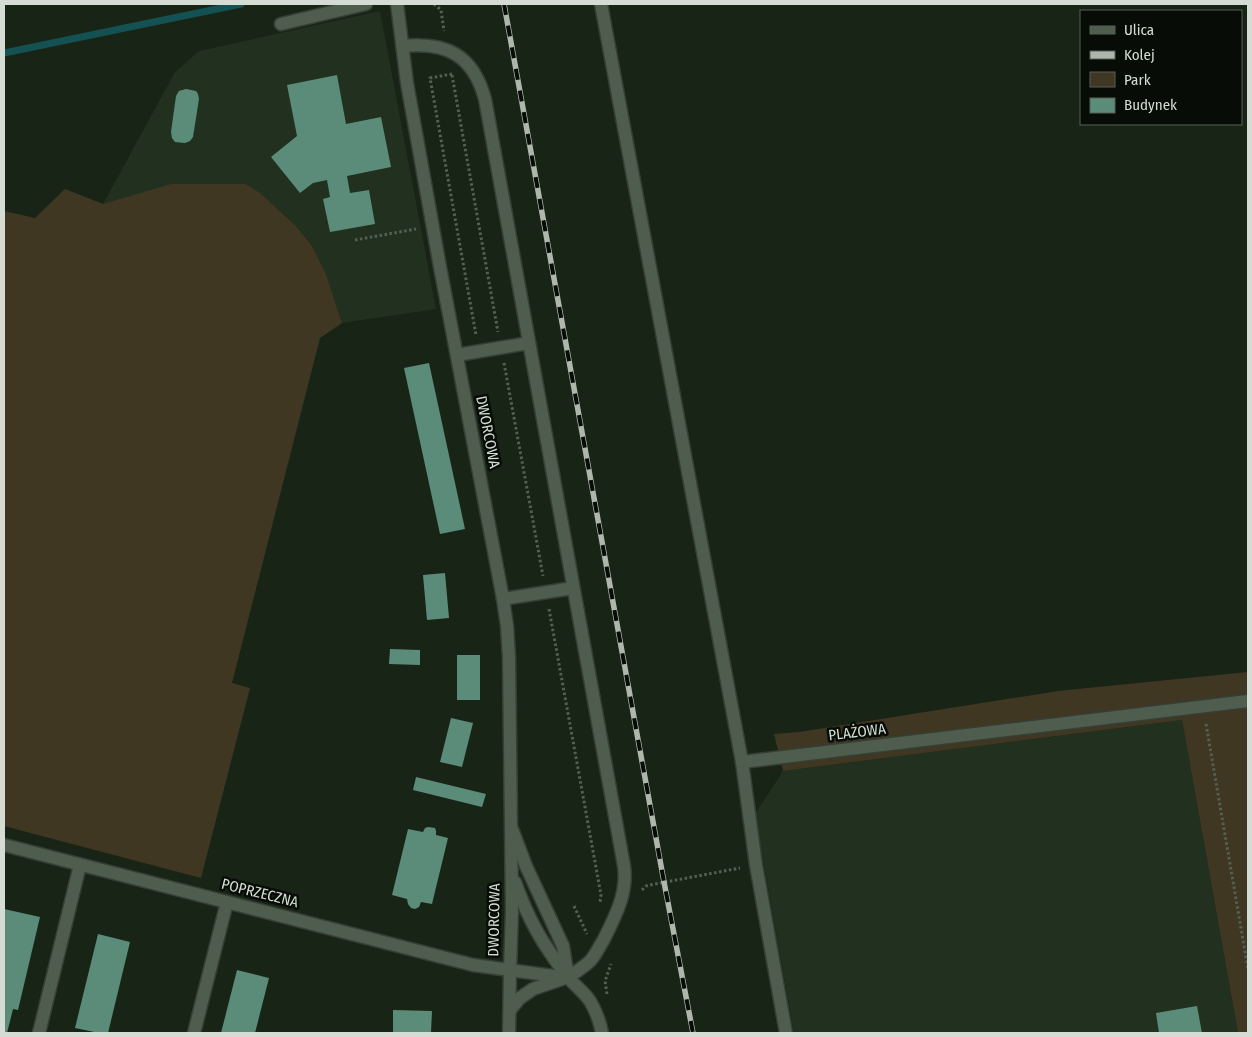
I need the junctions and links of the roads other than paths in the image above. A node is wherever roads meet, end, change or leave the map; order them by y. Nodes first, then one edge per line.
1 (366, 4) edge
2 (397, 4) edge
3 (601, 4) edge
4 (281, 24) dead end
5 (402, 46) junction
6 (529, 343) junction
7 (457, 355) junction
8 (573, 588) junction
9 (503, 599) junction
10 (1248, 701) edge
11 (742, 762) junction
12 (511, 826) junction
13 (4, 845) edge
14 (80, 865) junction
15 (512, 870) junction
16 (227, 902) junction
17 (510, 970) junction
18 (568, 978) junction
19 (510, 1010) junction
20 (39, 1033) edge
21 (194, 1033) edge
22 (509, 1033) edge
23 (602, 1033) edge
24 (786, 1033) edge

1 - 4 street
2 - 5 street, DWORCOWA
3 - 11 street
5 - 6 street
5 - 7 street, DWORCOWA
6 - 7 street
6 - 8 street
7 - 9 street, DWORCOWA
8 - 9 street
8 - 18 street
9 - 12 street, DWORCOWA
10 - 11 street, PLAŻOWA
11 - 24 street
12 - 15 street, DWORCOWA
12 - 18 street
13 - 14 street, POPRZECZNA
14 - 16 street, POPRZECZNA
14 - 20 street
15 - 17 street, DWORCOWA
15 - 18 street, DWORCOWA
16 - 17 street, POPRZECZNA
16 - 21 street
17 - 18 street, DWORCOWA
17 - 19 street, DWORCOWA
18 - 19 street
18 - 23 street, DWORCOWA
19 - 22 street, DWORCOWA

